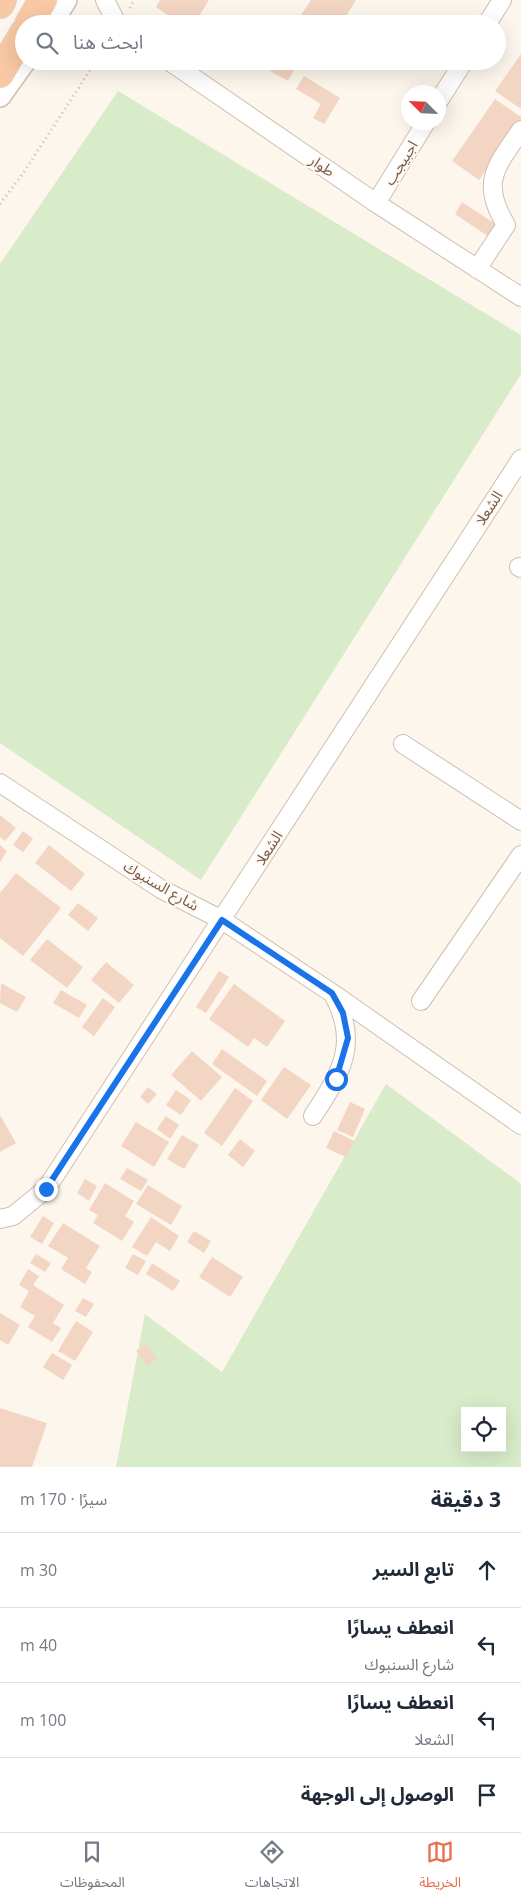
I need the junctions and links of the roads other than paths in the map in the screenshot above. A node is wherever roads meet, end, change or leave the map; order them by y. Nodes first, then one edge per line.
1 (2, 0) edge
2 (43, 0) edge
3 (66, 0) edge
4 (105, 0) edge
5 (502, 0) edge
6 (0, 4) edge
7 (34, 15) edge
8 (56, 15) edge
9 (112, 15) edge
10 (493, 15) edge
11 (15, 48) edge
12 (19, 70) edge
13 (182, 70) edge
14 (458, 70) edge
15 (0, 74) edge
16 (446, 89) edge
17 (0, 96) edge
18 (421, 130) edge
19 (521, 130) edge
20 (376, 203) junction
21 (514, 224) edge
22 (477, 269) junction
23 (521, 297) edge
24 (521, 459) edge
25 (402, 744) dead end
26 (0, 782) edge
27 (521, 820) edge
28 (521, 856) edge
29 (222, 920) junction
30 (332, 993) junction
31 (421, 1001) dead end
32 (314, 1116) dead end
33 (521, 1125) edge
34 (0, 1219) edge

1 - 6 highway
2 - 7 highway
3 - 8 street
4 - 9 street
5 - 10 street
11 - 15 highway
12 - 17 street
13 - 20 street, طوار
14 - 16 street
18 - 20 street, اجبيجب
19 - 21 street
20 - 22 street, طوار
21 - 22 street
22 - 23 street, طوار
24 - 29 street, الشعلا
25 - 27 street
26 - 29 street, شارع السنبوك
28 - 31 street
29 - 30 street, شارع السنبوك
29 - 34 street, الشعلا
30 - 32 street
30 - 33 street, شارع السنبوك

